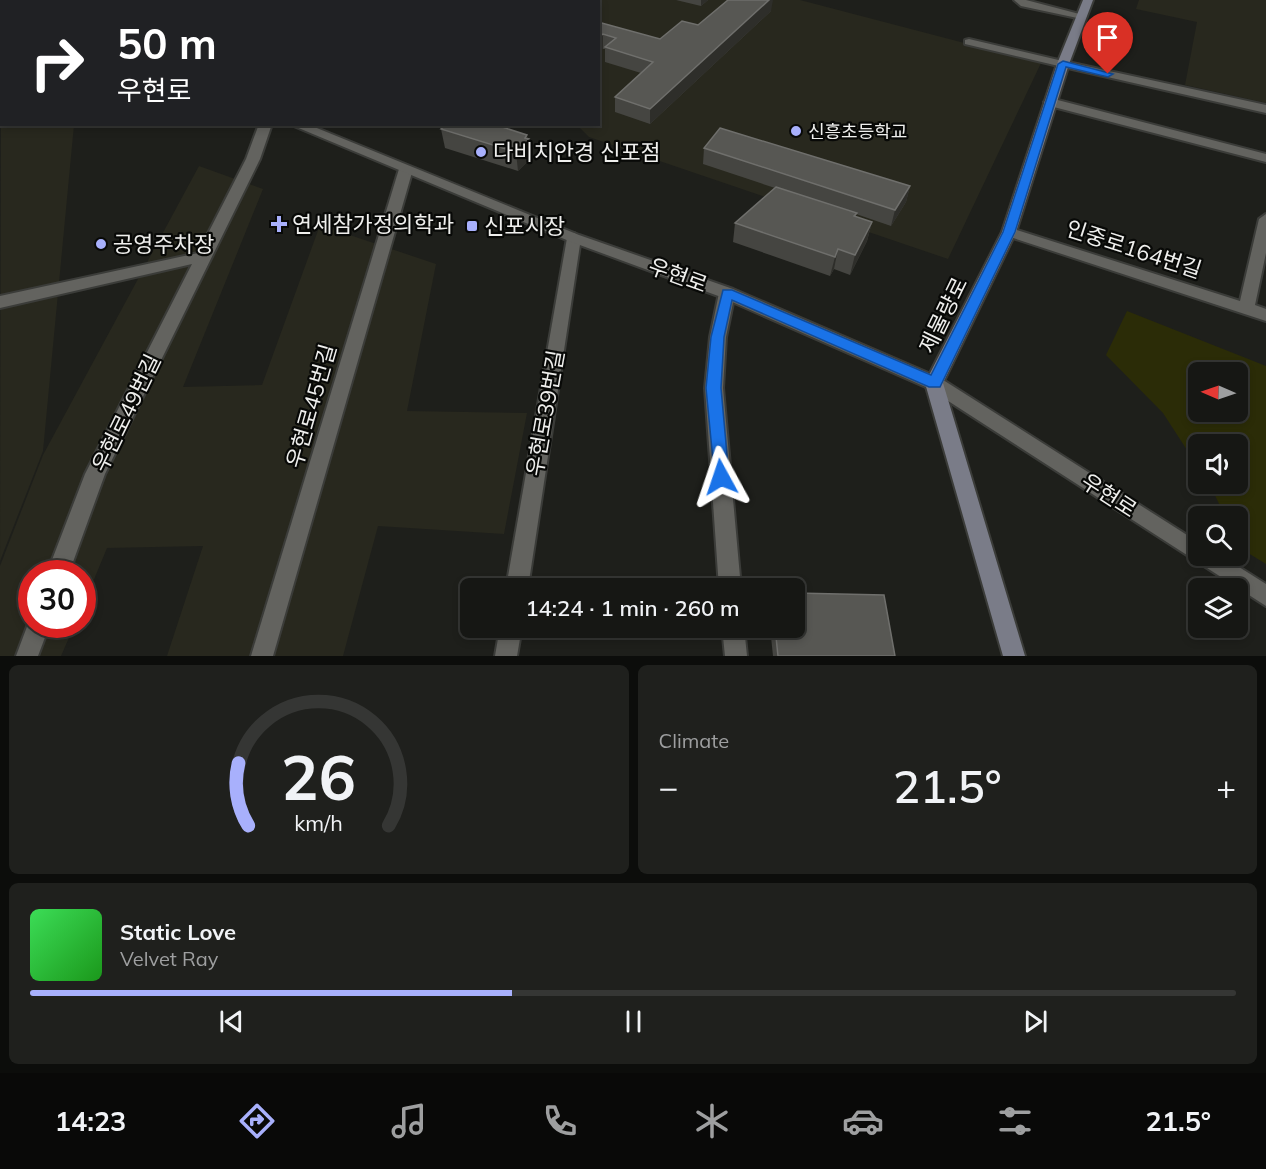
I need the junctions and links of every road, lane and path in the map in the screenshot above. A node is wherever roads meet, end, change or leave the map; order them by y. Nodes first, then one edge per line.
1 (1019, 0) edge
2 (1088, 0) edge
3 (1082, 16) junction
4 (969, 42) dead end
5 (1063, 64) junction
6 (1050, 102) junction
7 (1266, 109) edge
8 (265, 126) edge
9 (300, 126) edge
10 (1266, 158) edge
11 (406, 169) junction
12 (1266, 219) edge
13 (1009, 232) junction
14 (574, 238) junction
15 (202, 257) junction
16 (727, 293) junction
17 (0, 302) edge
18 (1246, 308) junction
19 (1266, 315) edge
20 (934, 383) junction
21 (1188, 546) edge
22 (63, 560) edge
23 (1219, 566) edge
24 (519, 578) edge
25 (729, 578) edge
26 (1266, 596) edge
27 (34, 638) edge
28 (509, 638) edge
29 (734, 638) edge
30 (27, 656) edge
31 (262, 656) edge
32 (506, 656) edge
33 (735, 656) edge
34 (1014, 656) edge

1 - 3 street
2 - 3 main road, 제물량로
3 - 5 main road, 제물량로
4 - 5 street
5 - 6 main road, 제물량로
5 - 7 street
6 - 10 street
6 - 13 main road, 제물량로
8 - 15 street, 우현로49번길
9 - 11 street, 우현로
11 - 14 street, 우현로
11 - 31 street, 우현로45번길
12 - 18 street
13 - 18 street, 인중로164번길
13 - 20 main road, 제물량로
14 - 16 street, 우현로
14 - 24 street, 우현로39번길
15 - 17 street
15 - 22 street, 우현로49번길
16 - 20 street, 우현로
16 - 25 street
18 - 19 street, 인중로164번길
20 - 21 street, 우현로
20 - 34 main road, 제물량로
23 - 26 street, 우현로
27 - 30 street
28 - 32 street
29 - 33 street

